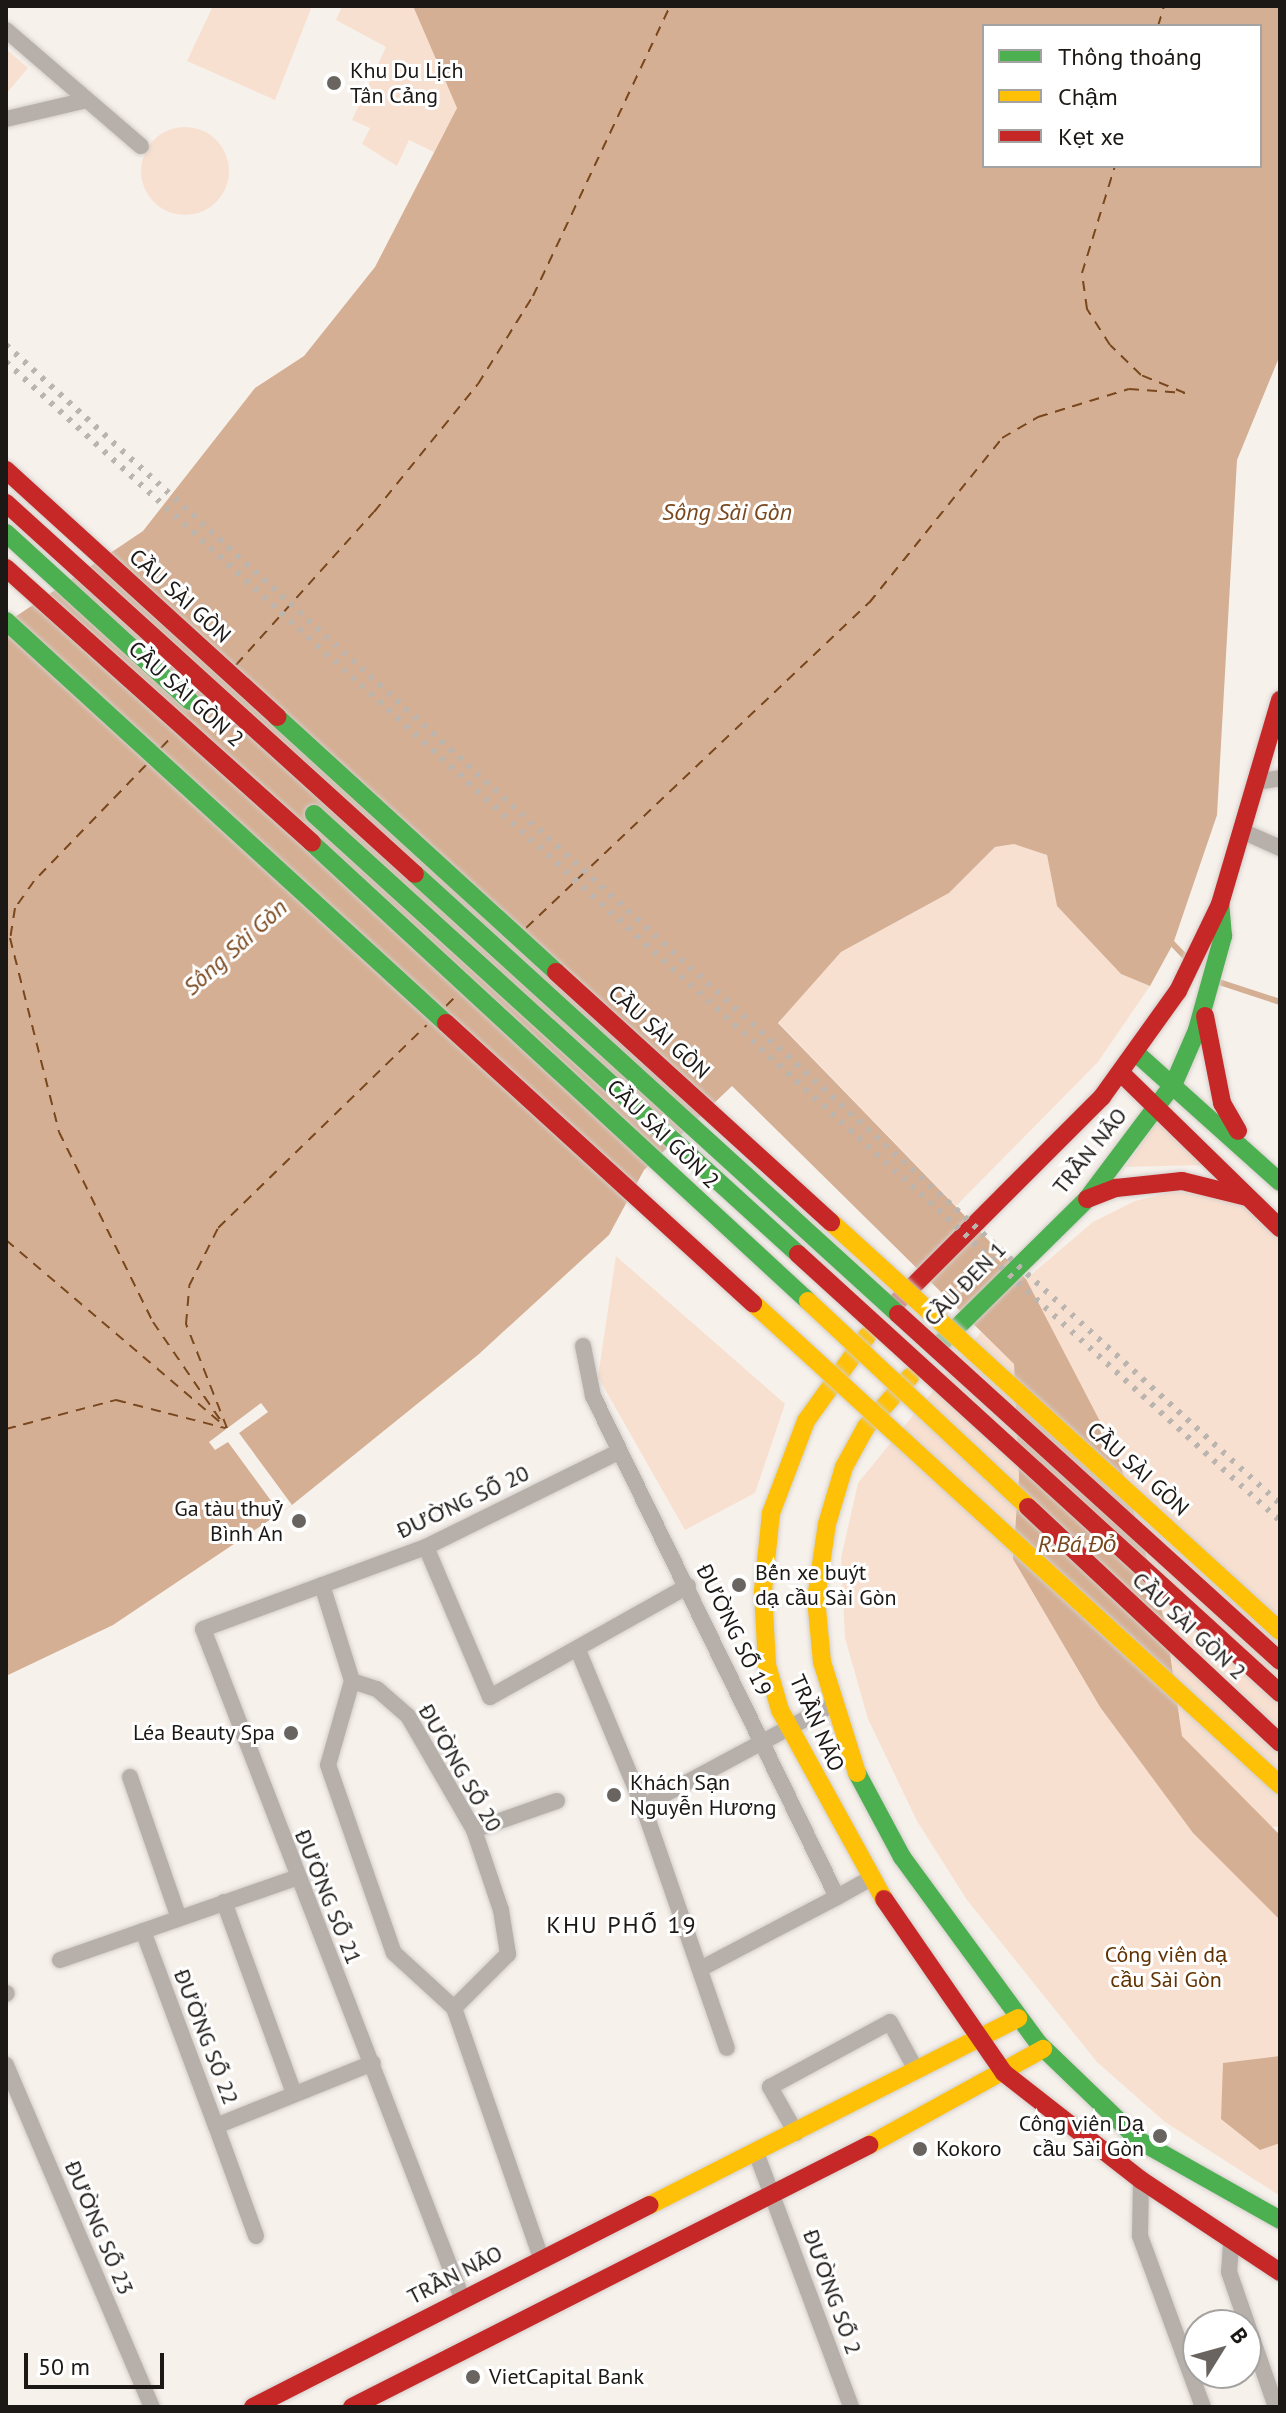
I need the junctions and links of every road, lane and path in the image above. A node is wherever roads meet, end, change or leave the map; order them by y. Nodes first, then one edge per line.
1 (6, 30) edge
2 (83, 101) junction
3 (6, 119) edge
4 (141, 146) dead end
5 (6, 470) edge
6 (6, 503) edge
7 (6, 533) edge
8 (6, 568) edge
9 (6, 621) edge
10 (1280, 700) edge
11 (206, 716) dead end
12 (1280, 778) edge
13 (1256, 782) junction
14 (301, 802) dead end
15 (1242, 831) junction
16 (1280, 848) edge
17 (1220, 904) junction
18 (1204, 1001) junction
19 (1136, 1053) junction
20 (1121, 1073) junction
21 (1174, 1083) junction
22 (1158, 1103) junction
23 (1247, 1146) junction
24 (1280, 1182) edge
25 (1252, 1198) junction
26 (1087, 1199) junction
27 (996, 1204) joint
28 (1280, 1228) edge
29 (1038, 1243) joint
30 (884, 1314) joint
31 (583, 1346) dead end
32 (927, 1358) joint
33 (620, 1451) junction
34 (426, 1547) junction
35 (322, 1585) junction
36 (688, 1586) junction
37 (1280, 1631) edge
38 (578, 1650) junction
39 (1280, 1661) edge
40 (352, 1681) junction
41 (1280, 1693) edge
42 (835, 1703) junction
43 (790, 1731) junction
44 (1280, 1743) edge
45 (764, 1744) junction
46 (130, 1777) dead end
47 (1280, 1785) edge
48 (557, 1801) dead end
49 (643, 1806) junction
50 (474, 1830) junction
51 (295, 1878) junction
52 (870, 1879) junction
53 (837, 1897) junction
54 (224, 1902) junction
55 (178, 1916) junction
56 (143, 1931) junction
57 (60, 1960) dead end
58 (702, 1968) junction
59 (454, 2008) junction
60 (1018, 2018) junction
61 (981, 2040) junction
62 (727, 2048) dead end
63 (1043, 2049) junction
64 (373, 2063) junction
65 (6, 2065) edge
66 (915, 2068) junction
67 (1004, 2073) junction
68 (294, 2093) junction
69 (216, 2126) junction
70 (796, 2133) junction
71 (757, 2155) junction
72 (1141, 2180) junction
73 (772, 2192) junction
74 (1280, 2220) edge
75 (256, 2236) dead end
76 (1231, 2244) junction
77 (541, 2258) junction
78 (1280, 2272) edge
79 (462, 2298) junction
80 (361, 2405) edge
81 (152, 2407) edge
82 (253, 2407) edge
83 (851, 2407) edge
84 (1203, 2407) edge
85 (1276, 2407) edge

1 - 2 street
2 - 3 street
2 - 4 street
5 - 37 main road, CẦU SÀI GÒN, bridge
6 - 39 main road, CẦU SÀI GÒN, bridge
7 - 11 main road, bridge
8 - 44 main road, CẦU SÀI GÒN 2, bridge
9 - 47 main road, bridge
10 - 13 main road
12 - 13 street
13 - 15 main road
14 - 41 main road, bridge
15 - 16 street
15 - 17 main road
17 - 18 main road, TRẦN NÃO
17 - 19 main road, TRẦN NÃO
18 - 21 main road, TRẦN NÃO
18 - 23 main road
19 - 20 main road, TRẦN NÃO
19 - 21 main road
20 - 22 main road
20 - 27 main road, TRẦN NÃO
21 - 22 main road, TRẦN NÃO
21 - 23 main road
22 - 25 main road
22 - 26 main road, TRẦN NÃO
23 - 24 main road
25 - 26 main road
25 - 28 main road
26 - 29 main road, TRẦN NÃO
27 - 30 main road, CẦU ĐEN 1, bridge
29 - 32 main road, CẦU ĐEN 1, bridge
30 - 43 main road, TRẦN NÃO
31 - 33 street, ĐƯỜNG SỐ 19
32 - 42 main road, TRẦN NÃO
33 - 34 street, ĐƯỜNG SỐ 20
33 - 36 street, ĐƯỜNG SỐ 19
34 - 35 street, ĐƯỜNG SỐ 20
34 - 38 street
35 - 40 street
35 - 51 street, ĐƯỜNG SỐ 21
36 - 38 street
36 - 45 street, ĐƯỜNG SỐ 19
38 - 49 street
40 - 50 street, ĐƯỜNG SỐ 20
40 - 59 street
42 - 43 street
42 - 60 main road, TRẦN NÃO
43 - 45 street
43 - 52 main road, TRẦN NÃO
45 - 49 street
45 - 53 street, ĐƯỜNG SỐ 19
46 - 55 street
48 - 50 street
49 - 58 street
50 - 59 street, ĐƯỜNG SỐ 20
51 - 54 street
51 - 64 street, ĐƯỜNG SỐ 21
52 - 53 street
52 - 61 main road, TRẦN NÃO
53 - 58 street
54 - 55 street
54 - 68 street
55 - 56 street
56 - 57 street
56 - 69 street, ĐƯỜNG SỐ 22
58 - 62 street
59 - 77 street
60 - 61 main road, TRẦN NÃO
60 - 63 main road, TRẦN NÃO
61 - 66 main road, TRẦN NÃO
61 - 67 main road, TRẦN NÃO
63 - 67 main road
63 - 74 main road, TRẦN NÃO
64 - 68 street, ĐƯỜNG SỐ 22
64 - 79 street, ĐƯỜNG SỐ 21
65 - 81 street, ĐƯỜNG SỐ 23
66 - 70 main road, TRẦN NÃO
66 - 70 street
67 - 72 main road, TRẦN NÃO
67 - 73 main road
68 - 69 street, ĐƯỜNG SỐ 22
69 - 75 street
70 - 71 main road, TRẦN NÃO
71 - 73 street, ĐƯỜNG SỐ 2
71 - 77 main road, TRẦN NÃO
72 - 76 main road, TRẦN NÃO
72 - 84 street
73 - 80 main road
73 - 83 street, ĐƯỜNG SỐ 2
76 - 78 main road, TRẦN NÃO
76 - 85 street
77 - 79 main road, TRẦN NÃO
79 - 82 main road, TRẦN NÃO

